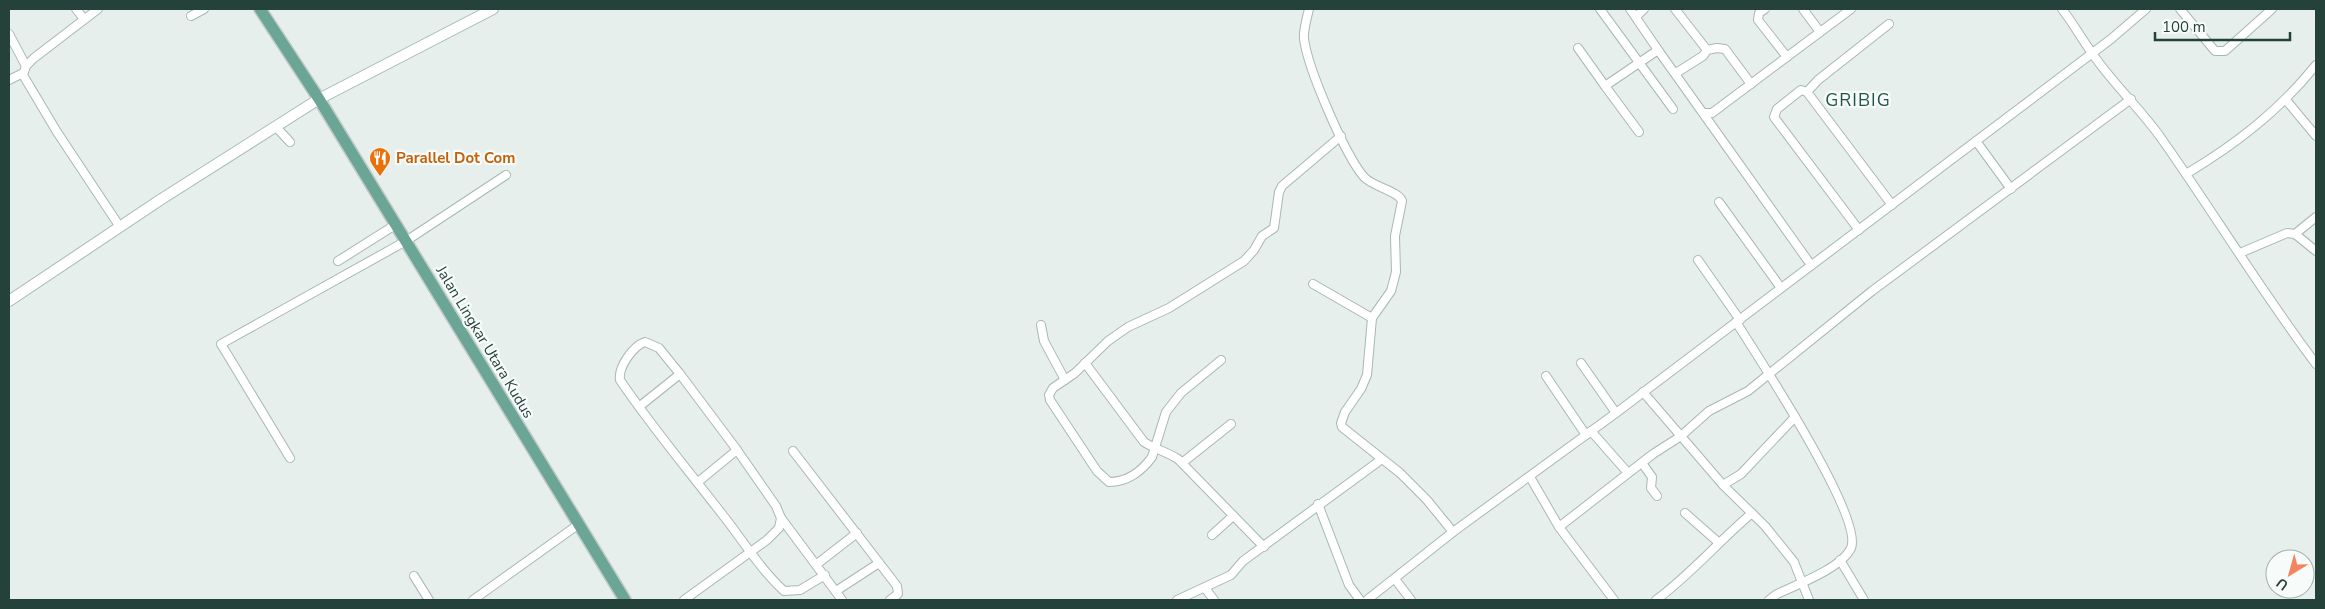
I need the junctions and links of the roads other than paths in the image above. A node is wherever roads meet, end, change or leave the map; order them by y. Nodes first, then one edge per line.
1 (76, 9) edge
2 (98, 9) edge
3 (204, 9) edge
4 (260, 9) edge
5 (493, 9) edge
6 (1309, 9) edge
7 (1600, 9) edge
8 (1630, 9) edge
9 (1644, 9) edge
10 (1675, 9) edge
11 (1765, 9) edge
12 (1803, 9) edge
13 (1851, 9) edge
14 (2062, 9) edge
15 (2146, 9) edge
16 (2180, 9) edge
17 (2272, 9) edge
18 (481, 11) edge
19 (191, 16) dead end
20 (1636, 17) junction
21 (84, 20) junction
22 (1889, 24) dead end
23 (1820, 32) junction
24 (9, 34) edge
25 (1578, 48) dead end
26 (1658, 50) junction
27 (1707, 50) junction
28 (2092, 53) junction
29 (1787, 57) junction
30 (1639, 64) junction
31 (2316, 65) edge
32 (24, 69) junction
33 (1676, 73) junction
34 (9, 80) edge
35 (1751, 84) junction
36 (1605, 86) junction
37 (1807, 92) junction
38 (319, 99) junction
39 (2131, 99) junction
40 (2286, 100) junction
41 (1673, 108) dead end
42 (1704, 113) junction
43 (276, 127) junction
44 (1639, 132) dead end
45 (1341, 136) junction
46 (2316, 136) edge
47 (1976, 141) junction
48 (290, 142) dead end
49 (2186, 174) junction
50 (506, 175) dead end
51 (2011, 188) junction
52 (1719, 202) dead end
53 (1892, 205) junction
54 (2316, 217) edge
55 (395, 225) junction
56 (120, 226) junction
57 (1859, 230) junction
58 (2295, 234) junction
59 (406, 241) junction
60 (2316, 251) edge
61 (2240, 253) junction
62 (1698, 260) dead end
63 (338, 261) dead end
64 (1811, 265) junction
65 (1313, 284) dead end
66 (1781, 288) junction
67 (9, 301) edge
68 (1372, 318) junction
69 (1738, 321) junction
70 (1041, 325) dead end
71 (1221, 360) dead end
72 (1085, 363) junction
73 (1581, 363) dead end
74 (2316, 364) edge
75 (680, 374) junction
76 (1769, 374) junction
77 (1546, 376) dead end
78 (1065, 380) junction
79 (1643, 392) junction
80 (640, 406) junction
81 (1616, 413) junction
82 (1795, 417) junction
83 (1231, 424) dead end
84 (1589, 433) junction
85 (1681, 436) junction
86 (1154, 448) junction
87 (736, 450) junction
88 (794, 451) dead end
89 (290, 458) dead end
90 (1382, 459) junction
91 (1182, 463) junction
92 (1642, 463) junction
93 (1628, 473) junction
94 (1530, 477) junction
95 (698, 482) junction
96 (1723, 486) junction
97 (1657, 496) dead end
98 (1318, 504) junction
99 (1685, 513) dead end
100 (1752, 513) junction
101 (1233, 516) junction
102 (781, 518) junction
103 (579, 524) junction
104 (1559, 527) junction
105 (1453, 532) junction
106 (857, 533) junction
107 (1212, 535) dead end
108 (1718, 542) junction
109 (1264, 547) junction
110 (752, 552) junction
111 (1840, 560) junction
112 (879, 563) junction
113 (817, 564) junction
114 (825, 575) junction
115 (414, 576) dead end
116 (1395, 578) junction
117 (1802, 582) junction
118 (1205, 588) junction
119 (836, 591) junction
120 (429, 600) edge
121 (473, 600) edge
122 (626, 600) edge
123 (684, 600) edge
124 (842, 600) edge
125 (890, 600) edge
126 (1177, 600) edge
127 (1214, 600) edge
128 (1360, 600) edge
129 (1367, 600) edge
130 (1411, 600) edge
131 (1614, 600) edge
132 (1656, 600) edge
133 (1769, 600) edge
134 (1809, 600) edge
135 (1864, 600) edge

1 - 21 street
2 - 21 street
3 - 19 street
4 - 38 main road, Jalan Lingkar Utara Kudus
5 - 18 main road
6 - 45 street
7 - 30 street
8 - 20 street
9 - 20 street
10 - 27 street
11 - 29 street
12 - 23 street
13 - 23 street
14 - 28 street
15 - 28 street
16 - 17 street
18 - 38 main road
20 - 26 street
21 - 32 street
22 - 37 street
23 - 29 street
24 - 32 street
25 - 36 street
26 - 30 street
26 - 33 street
27 - 33 street
27 - 35 street
28 - 39 street
28 - 47 street
29 - 35 street
30 - 36 street
30 - 41 street
31 - 40 street
32 - 34 street
32 - 56 street
33 - 42 street
35 - 42 street
36 - 44 street
37 - 53 street
37 - 57 street
38 - 43 main road
38 - 55 main road, Jalan Lingkar Utara Kudus
39 - 49 street
39 - 51 street
40 - 46 street
40 - 49 street
42 - 64 street
43 - 48 street
43 - 56 main road
45 - 68 street
45 - 72 street
47 - 51 street
47 - 53 street
49 - 61 street
50 - 59 street
51 - 76 street
52 - 66 street
53 - 57 street
54 - 58 street
55 - 59 main road, Jalan Lingkar Utara Kudus
55 - 63 street
56 - 67 main road
57 - 64 street
58 - 60 street
58 - 61 street
59 - 89 street
59 - 103 main road, Jalan Lingkar Utara Kudus
61 - 74 street
62 - 69 street
64 - 66 street
65 - 68 street
66 - 69 street
68 - 90 street
69 - 76 street
69 - 79 street
70 - 78 street
71 - 86 street
72 - 78 street
72 - 86 street
73 - 81 street
75 - 80 street
75 - 80 street
75 - 87 street
76 - 82 street
76 - 85 street
77 - 84 street
78 - 86 street
79 - 81 street
79 - 85 street
80 - 95 street
81 - 84 street
82 - 96 street
82 - 111 street
83 - 91 street
84 - 93 street
84 - 94 street
85 - 92 street
85 - 96 street
86 - 91 street
87 - 95 street
87 - 102 street
88 - 106 street
90 - 98 street
90 - 105 street
91 - 101 street
92 - 93 street
92 - 97 street
93 - 104 street
94 - 104 street
94 - 105 street
95 - 110 street
96 - 100 street
98 - 109 street
98 - 128 street
99 - 108 street
100 - 108 street
100 - 117 street
101 - 107 street
101 - 109 street
102 - 110 street
102 - 113 street
103 - 121 street
103 - 122 main road, Jalan Lingkar Utara Kudus
104 - 131 street
105 - 116 street
106 - 112 street
106 - 113 street
108 - 132 street
109 - 118 street
110 - 114 street
110 - 123 street
111 - 117 street
111 - 135 street
112 - 119 street
112 - 125 street
113 - 114 street
114 - 119 street
115 - 120 street
116 - 129 street
116 - 130 street
117 - 133 street
117 - 134 street
118 - 126 street
118 - 127 street
119 - 124 street

